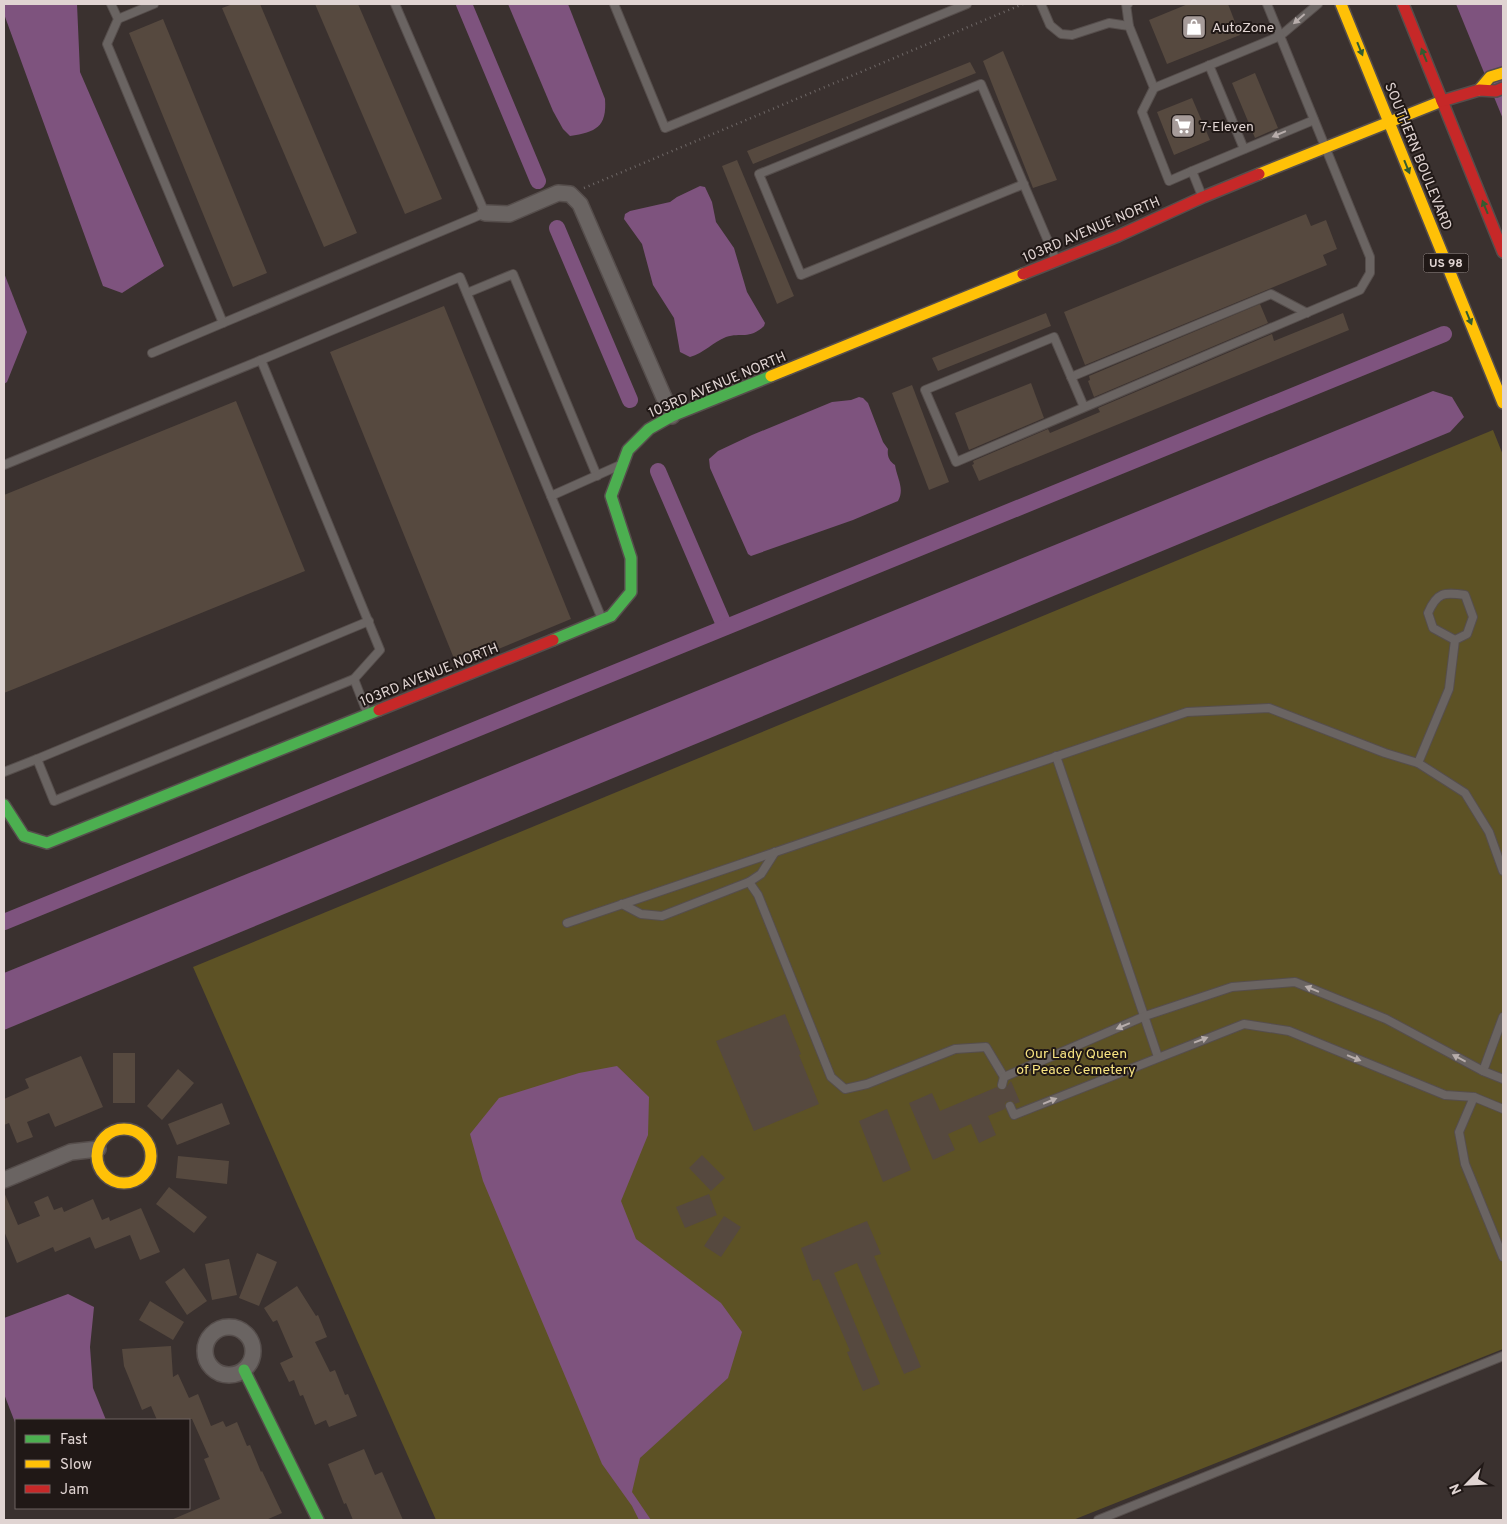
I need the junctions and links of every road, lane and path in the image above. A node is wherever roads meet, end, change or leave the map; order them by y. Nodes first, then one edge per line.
1 (111, 4) edge
2 (154, 4) edge
3 (395, 4) edge
4 (614, 4) edge
5 (967, 4) edge
6 (1023, 4) edge
7 (1051, 4) edge
8 (1128, 4) edge
9 (1267, 4) edge
10 (1318, 4) edge
11 (1341, 4) edge
12 (1403, 4) edge
13 (1042, 6) edge
14 (118, 19) junction
15 (1128, 26) junction
16 (1280, 36) junction
17 (1209, 66) junction
18 (1503, 72) edge
19 (1154, 88) junction
20 (1503, 88) edge
21 (1479, 90) junction
22 (1442, 100) junction
23 (1314, 120) junction
24 (1389, 122) junction
25 (1325, 148) junction
26 (1244, 149) junction
27 (1192, 171) junction
28 (1024, 184) junction
29 (570, 194) junction
30 (1203, 197) junction
31 (485, 213) junction
32 (1503, 252) edge
33 (1056, 260) junction
34 (467, 293) junction
35 (1307, 312) junction
36 (224, 323) junction
37 (152, 353) dead end
38 (261, 360) junction
39 (1071, 377) junction
40 (1503, 403) edge
41 (1084, 407) junction
42 (672, 416) junction
43 (4, 465) edge
44 (622, 465) junction
45 (597, 476) junction
46 (551, 496) junction
47 (602, 620) junction
48 (369, 621) junction
49 (1455, 640) junction
50 (354, 679) junction
51 (368, 715) junction
52 (1056, 756) junction
53 (37, 759) junction
54 (1418, 763) junction
55 (4, 772) edge
56 (4, 805) edge
57 (775, 852) junction
58 (1503, 871) edge
59 (749, 882) junction
60 (622, 904) junction
61 (567, 923) dead end
62 (1144, 1016) junction
63 (1503, 1016) edge
64 (1158, 1057) junction
65 (1483, 1071) junction
66 (1503, 1079) edge
67 (1474, 1097) junction
68 (1010, 1106) dead end
69 (1503, 1109) edge
70 (98, 1149) junction
71 (4, 1180) edge
72 (1503, 1258) edge
73 (1503, 1356) edge
74 (244, 1370) dead end
75 (318, 1520) edge
76 (1098, 1520) edge

1 - 14 lane
2 - 14 lane
3 - 31 lane
4 - 5 lane
6 - 29 path
7 - 13 lane
8 - 15 lane
9 - 16 lane
10 -> 16 lane
11 -> 24 main road, SOUTHERN BOULEVARD / US 98
22 -> 12 main road
13 - 15 lane
14 - 36 lane
15 - 19 lane
16 - 17 lane
16 - 23 lane
17 - 19 lane
17 - 26 lane
18 - 21 main road
19 - 27 lane
20 - 21 main road, 103RD AVENUE NORTH
21 - 22 main road, 103RD AVENUE NORTH
22 - 24 main road, 103RD AVENUE NORTH
32 -> 22 main road
23 - 25 lane
23 -> 26 lane
24 - 25 main road, 103RD AVENUE NORTH
24 -> 40 main road, SOUTHERN BOULEVARD / US 98
25 - 30 main road, 103RD AVENUE NORTH
25 - 35 lane
26 - 27 lane
27 - 30 lane
28 - 28 lane
28 - 33 lane
29 - 31 street
29 - 42 street
30 - 33 main road, 103RD AVENUE NORTH
31 - 36 lane
33 - 42 main road, 103RD AVENUE NORTH
34 - 38 lane
34 - 45 lane
34 - 46 lane
35 - 39 lane
35 - 41 lane
36 - 37 lane
38 - 43 lane
38 - 48 lane
39 - 41 lane
39 - 41 lane
42 - 44 main road, 103RD AVENUE NORTH
44 - 45 lane
44 - 47 main road, 103RD AVENUE NORTH
45 - 46 lane
46 - 47 lane
47 - 51 main road, 103RD AVENUE NORTH
48 - 50 lane
48 - 53 lane
49 - 49 lane
49 - 54 lane
50 - 51 lane
50 - 53 lane
51 - 56 main road, 103RD AVENUE NORTH
52 - 54 lane
52 - 57 lane
52 - 62 lane
53 - 55 lane
54 - 58 lane
57 - 59 lane
57 - 60 lane
59 - 60 lane
62 -> 59 lane
60 - 61 lane
62 - 64 lane
65 -> 62 lane
63 - 65 lane
64 -> 67 lane
68 -> 64 lane
65 - 66 lane
67 - 69 lane
67 - 72 lane
70 - 70 main road
70 - 71 street
73 - 76 lane
74 - 75 main road

